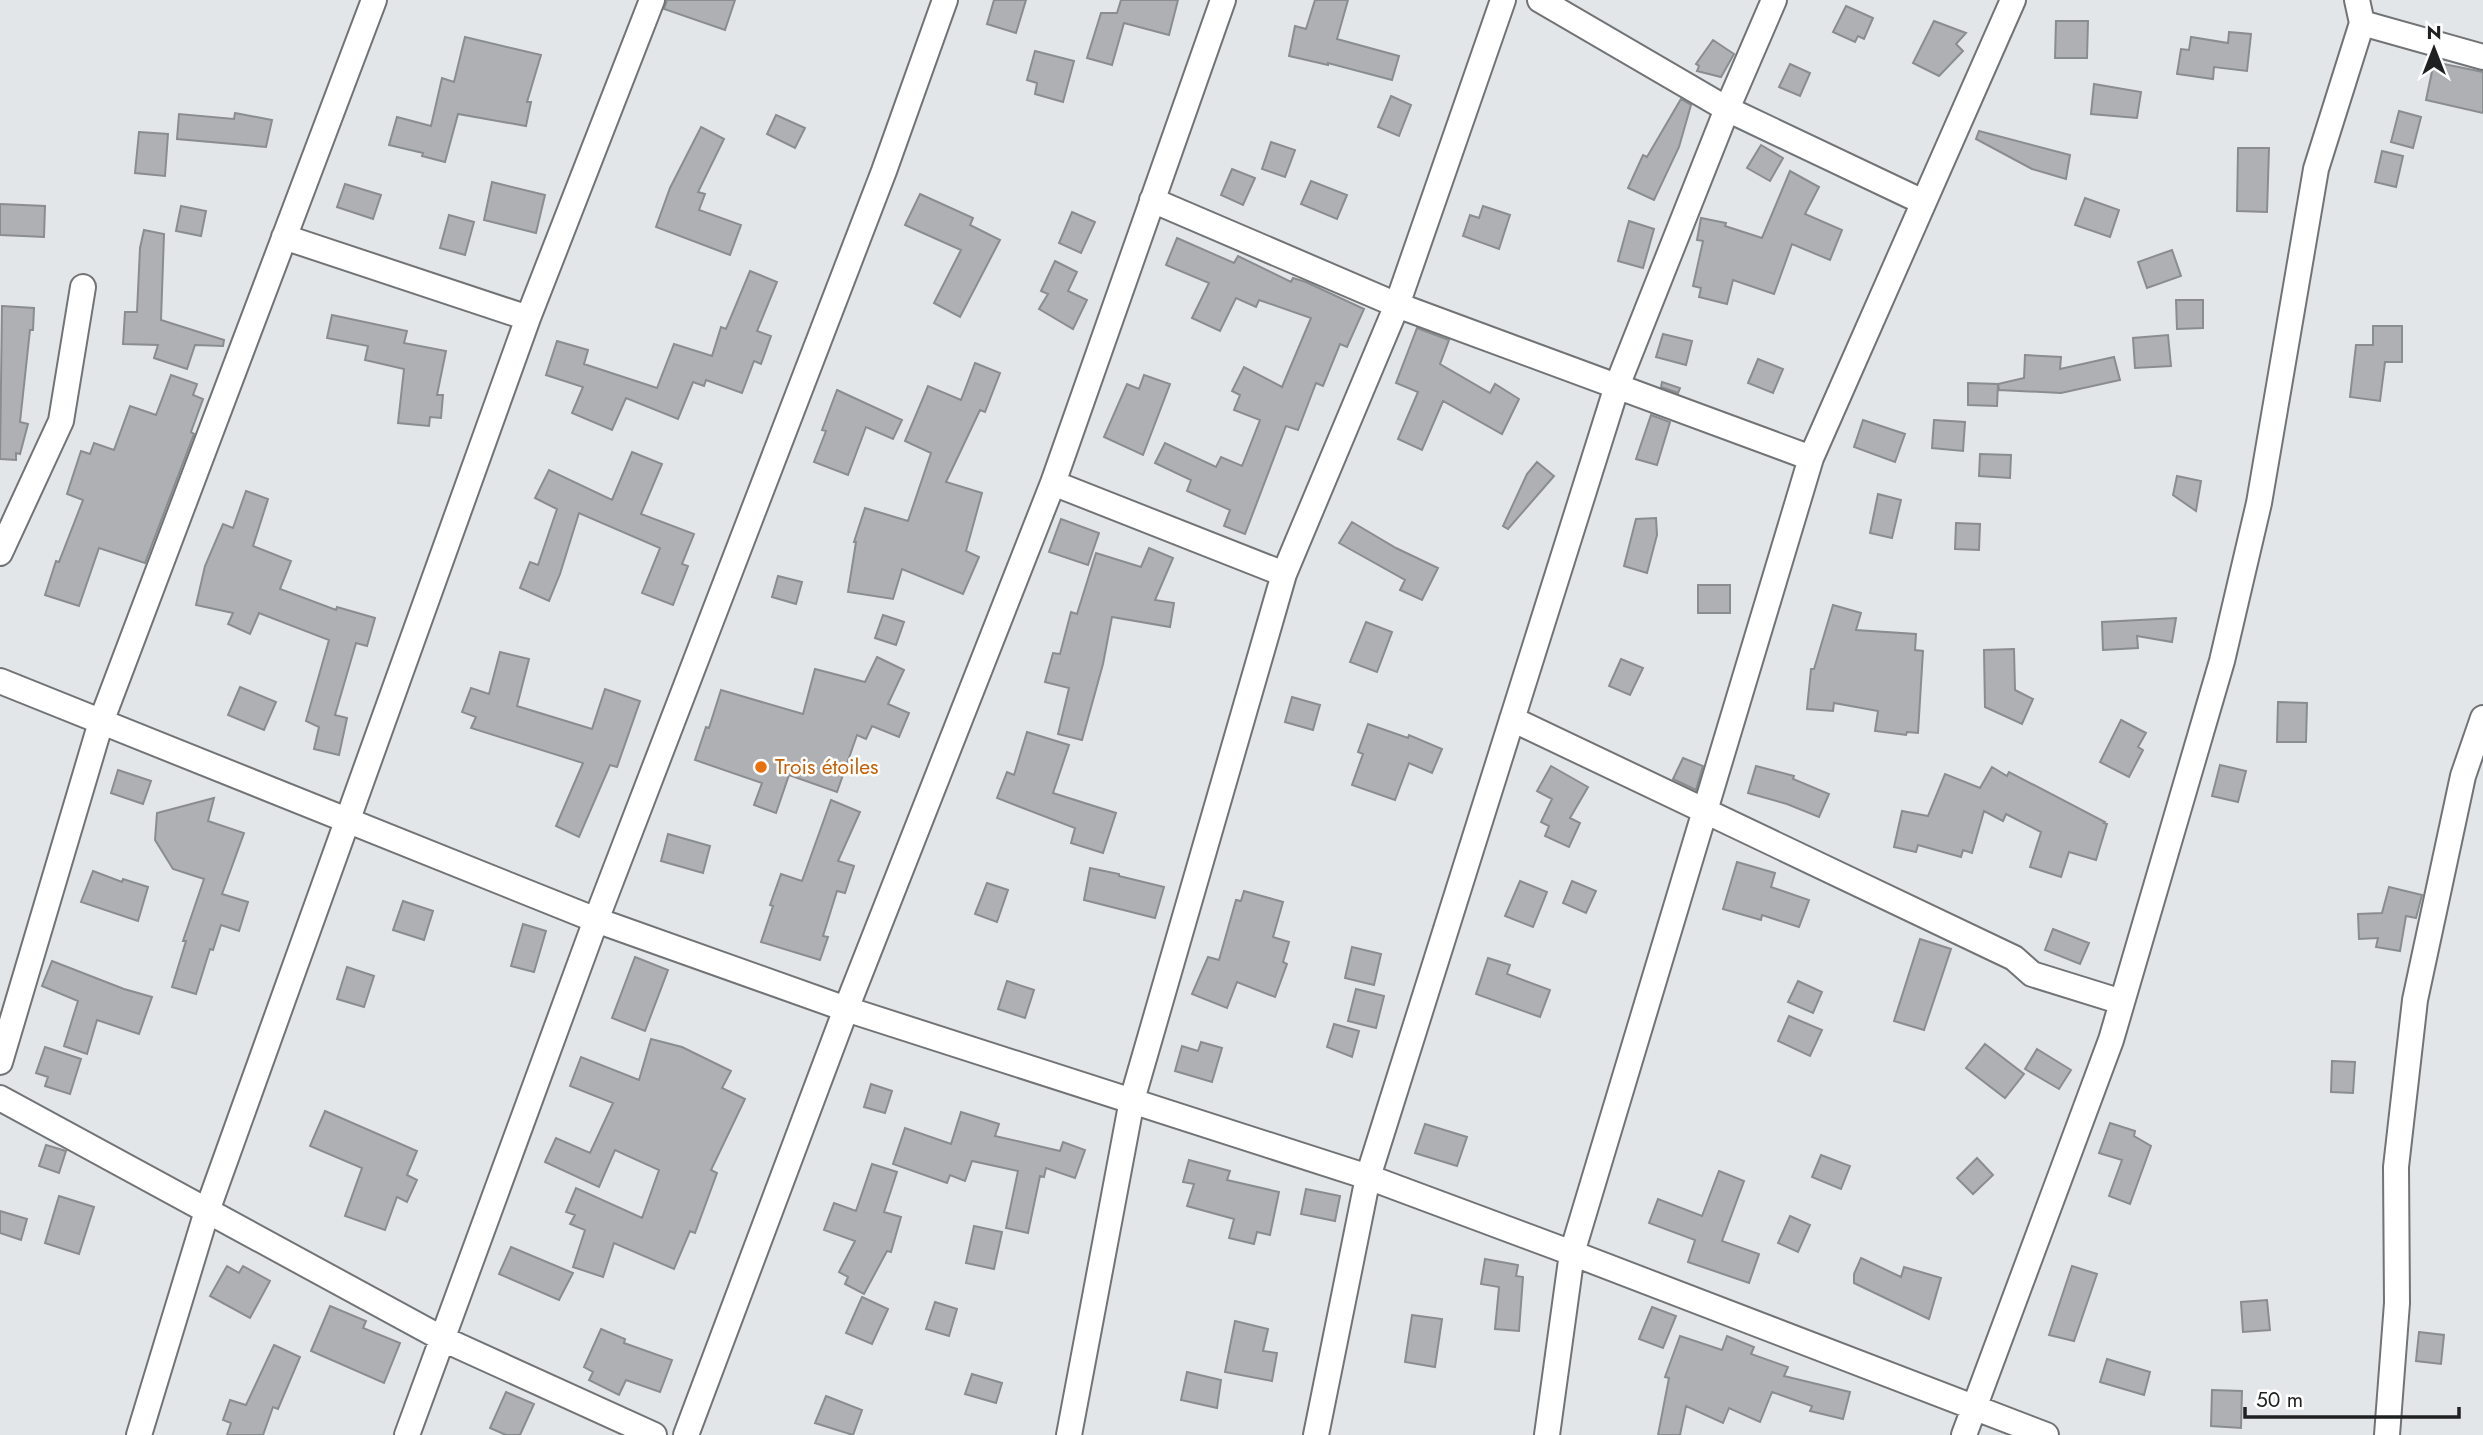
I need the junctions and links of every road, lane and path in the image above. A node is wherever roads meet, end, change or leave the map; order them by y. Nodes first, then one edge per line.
1 (374, 0) edge
2 (652, 0) edge
3 (945, 0) edge
4 (1223, 0) edge
5 (1503, 0) edge
6 (1540, 0) edge
7 (1774, 0) edge
8 (2012, 0) edge
9 (2359, 11) edge
10 (2483, 57) edge
11 (1727, 110) junction
12 (1152, 200) junction
13 (1923, 202) junction
14 (284, 237) junction
15 (83, 287) dead end
16 (1397, 305) junction
17 (528, 318) junction
18 (1617, 386) junction
19 (1811, 458) junction
20 (1053, 483) junction
21 (0, 553) edge
22 (1284, 574) junction
23 (0, 681) edge
24 (2483, 718) edge
25 (1512, 719) junction
26 (101, 722) junction
27 (2473, 773) edge
28 (1705, 811) junction
29 (347, 821) junction
30 (596, 920) junction
31 (2122, 1002) junction
32 (846, 1009) junction
33 (0, 1062) edge
34 (0, 1098) edge
35 (1132, 1100) junction
36 (1368, 1177) junction
37 (207, 1211) junction
38 (1572, 1253) junction
39 (443, 1339) junction
40 (1974, 1408) junction
41 (139, 1435) edge
42 (407, 1435) edge
43 (654, 1435) edge
44 (686, 1435) edge
45 (1069, 1435) edge
46 (1316, 1435) edge
47 (1547, 1435) edge
48 (1964, 1435) edge
49 (2046, 1435) edge
50 (2387, 1435) edge

1 - 14 street
2 - 17 street
3 - 30 street
4 - 12 street
5 - 16 street
6 - 11 street
7 - 11 street
8 - 13 street
9 - 10 street
9 - 31 street
11 - 13 street
11 - 18 street
12 - 16 street
12 - 20 street
13 - 19 street
14 - 17 street
14 - 26 street
15 - 21 street
16 - 18 street
16 - 22 street
17 - 29 street
18 - 19 street
18 - 25 street
19 - 28 street
20 - 22 street
20 - 32 street
22 - 35 street
23 - 26 street
24 - 27 street
25 - 28 street
25 - 36 street
26 - 29 street
26 - 33 street
27 - 50 street
28 - 31 street
28 - 38 street
29 - 30 street
29 - 37 street
30 - 32 street
30 - 39 street
31 - 40 street
32 - 35 street
32 - 44 street
34 - 37 street
35 - 36 street
35 - 45 street
36 - 38 street
36 - 46 street
37 - 39 street
37 - 41 street
38 - 40 street
38 - 47 street
39 - 42 street
39 - 43 street
40 - 48 street
40 - 49 street

